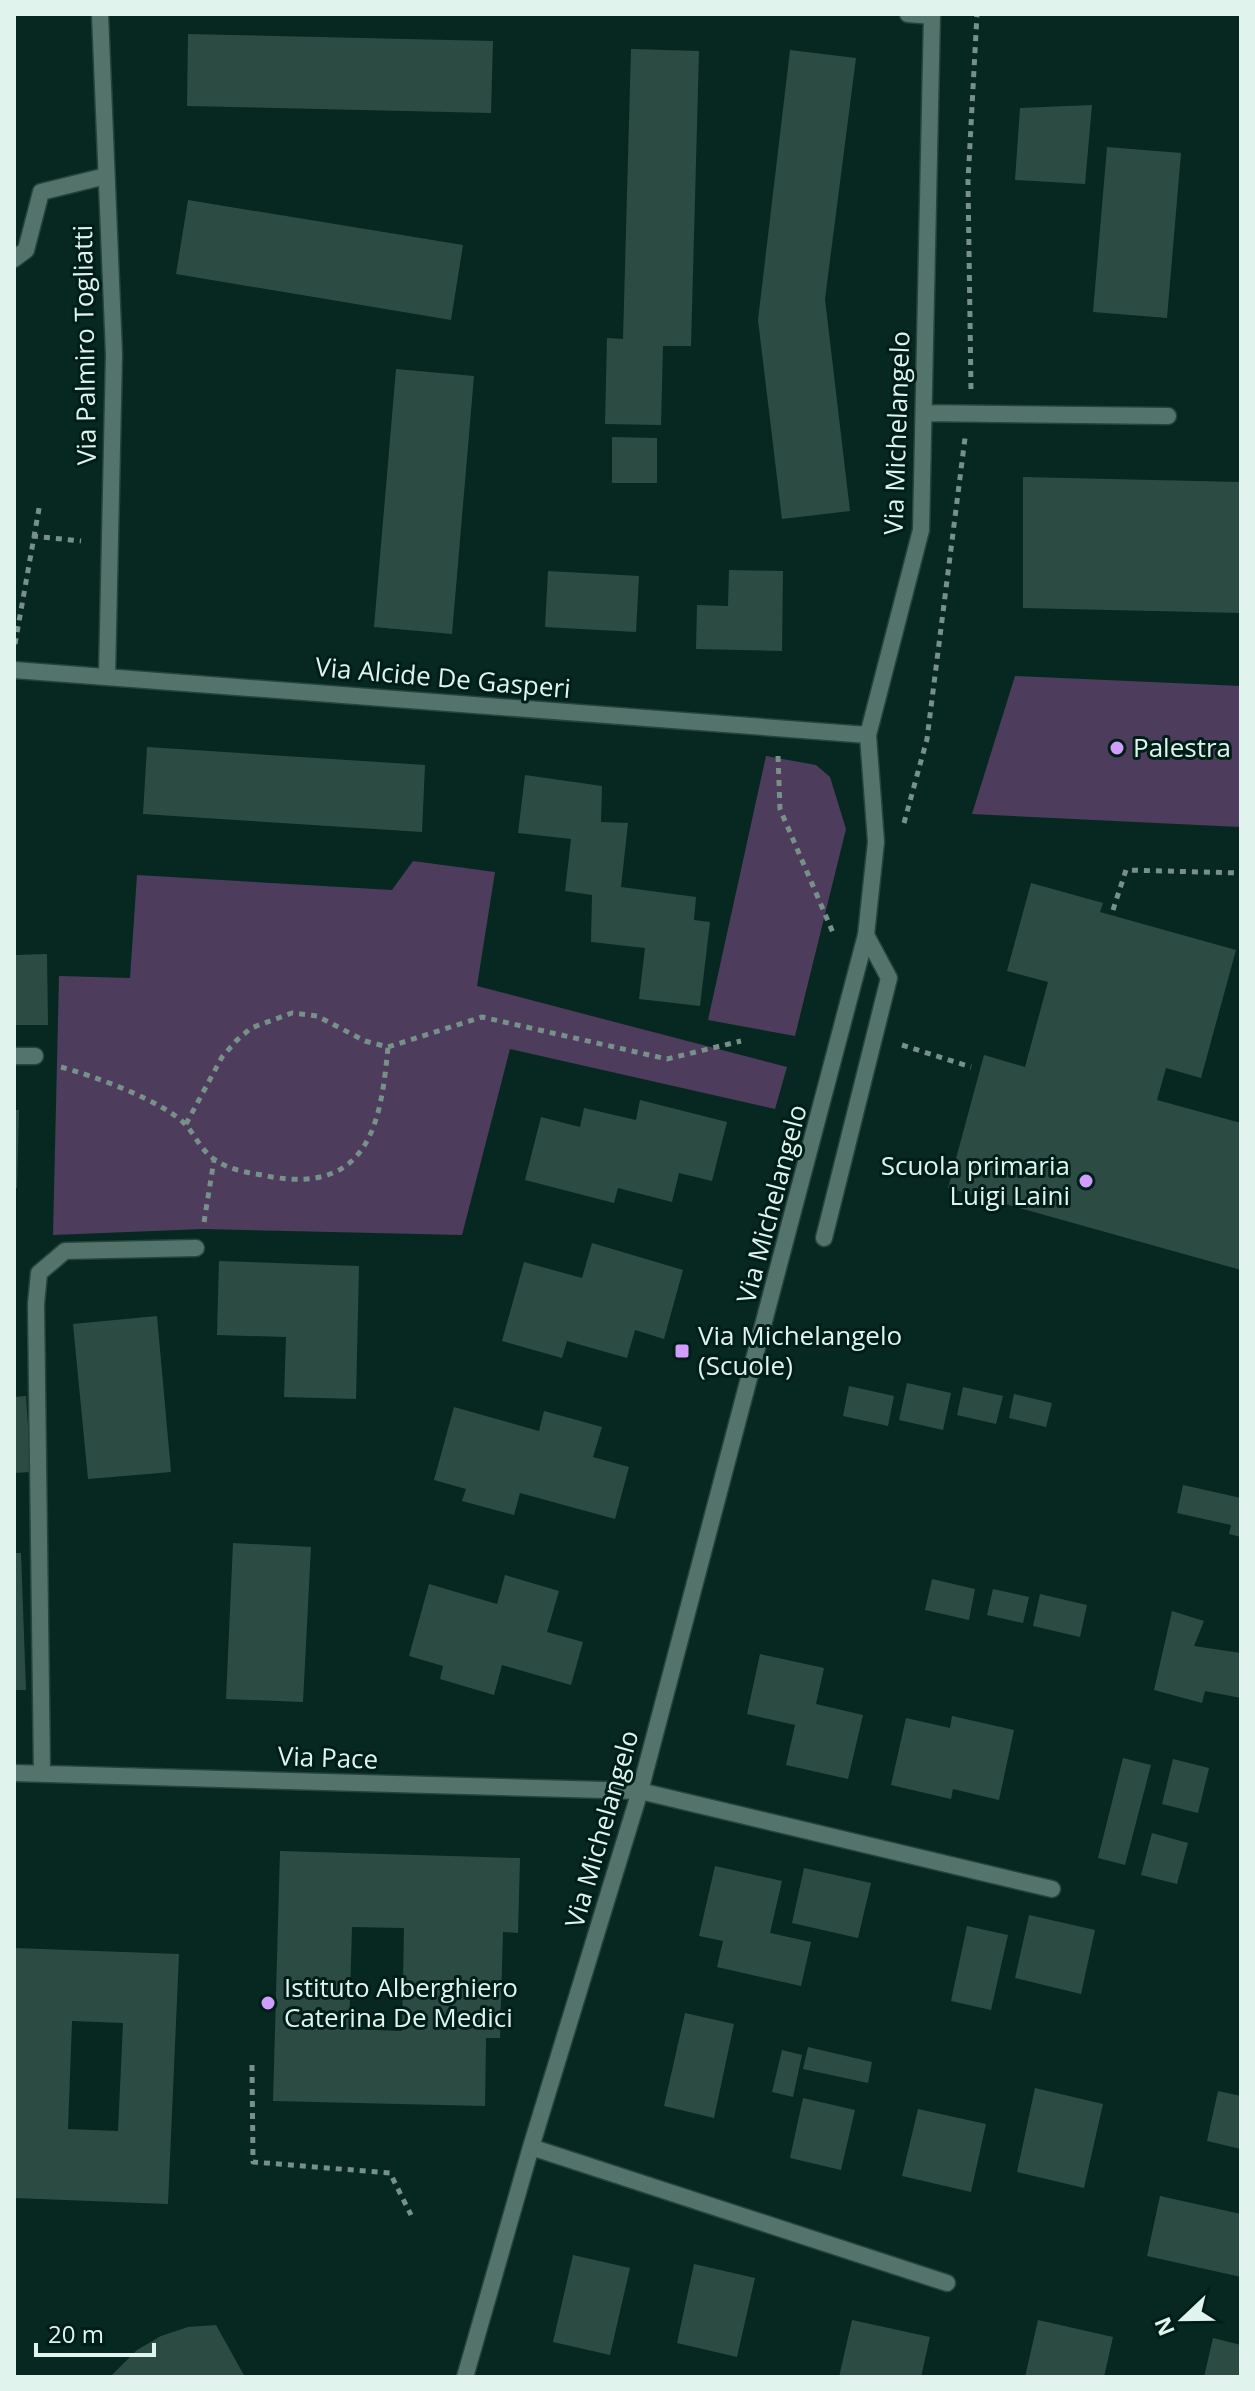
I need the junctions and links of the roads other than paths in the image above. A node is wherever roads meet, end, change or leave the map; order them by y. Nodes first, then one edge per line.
1 (100, 14) edge
2 (908, 14) edge
3 (932, 15) edge
4 (106, 176) junction
5 (14, 259) edge
6 (924, 413) junction
7 (1168, 416) dead end
8 (14, 670) edge
9 (107, 676) junction
10 (868, 735) junction
11 (866, 935) junction
12 (14, 1056) edge
13 (35, 1056) road end
14 (824, 1238) dead end
15 (196, 1248) road end
16 (14, 1773) edge
17 (42, 1774) junction
18 (640, 1791) junction
19 (1052, 1889) dead end
20 (531, 2147) junction
21 (947, 2283) dead end
22 (465, 2377) edge

1 - 4 street, Via Palmiro Togliatti
2 - 3 street
3 - 6 street, Via Michelangelo
4 - 5 street
4 - 9 street, Via Palmiro Togliatti
6 - 7 street
6 - 10 street, Via Michelangelo
8 - 9 street, Via Alcide De Gasperi
9 - 10 street, Via Alcide De Gasperi
10 - 11 street, Via Michelangelo
11 - 14 street
11 - 18 street, Via Michelangelo
12 - 13 street
15 - 17 street
16 - 17 street, Via Pace
17 - 18 street, Via Pace
18 - 19 street, Via Pace
18 - 20 street, Via Michelangelo
20 - 21 street
20 - 22 street, Via Michelangelo

